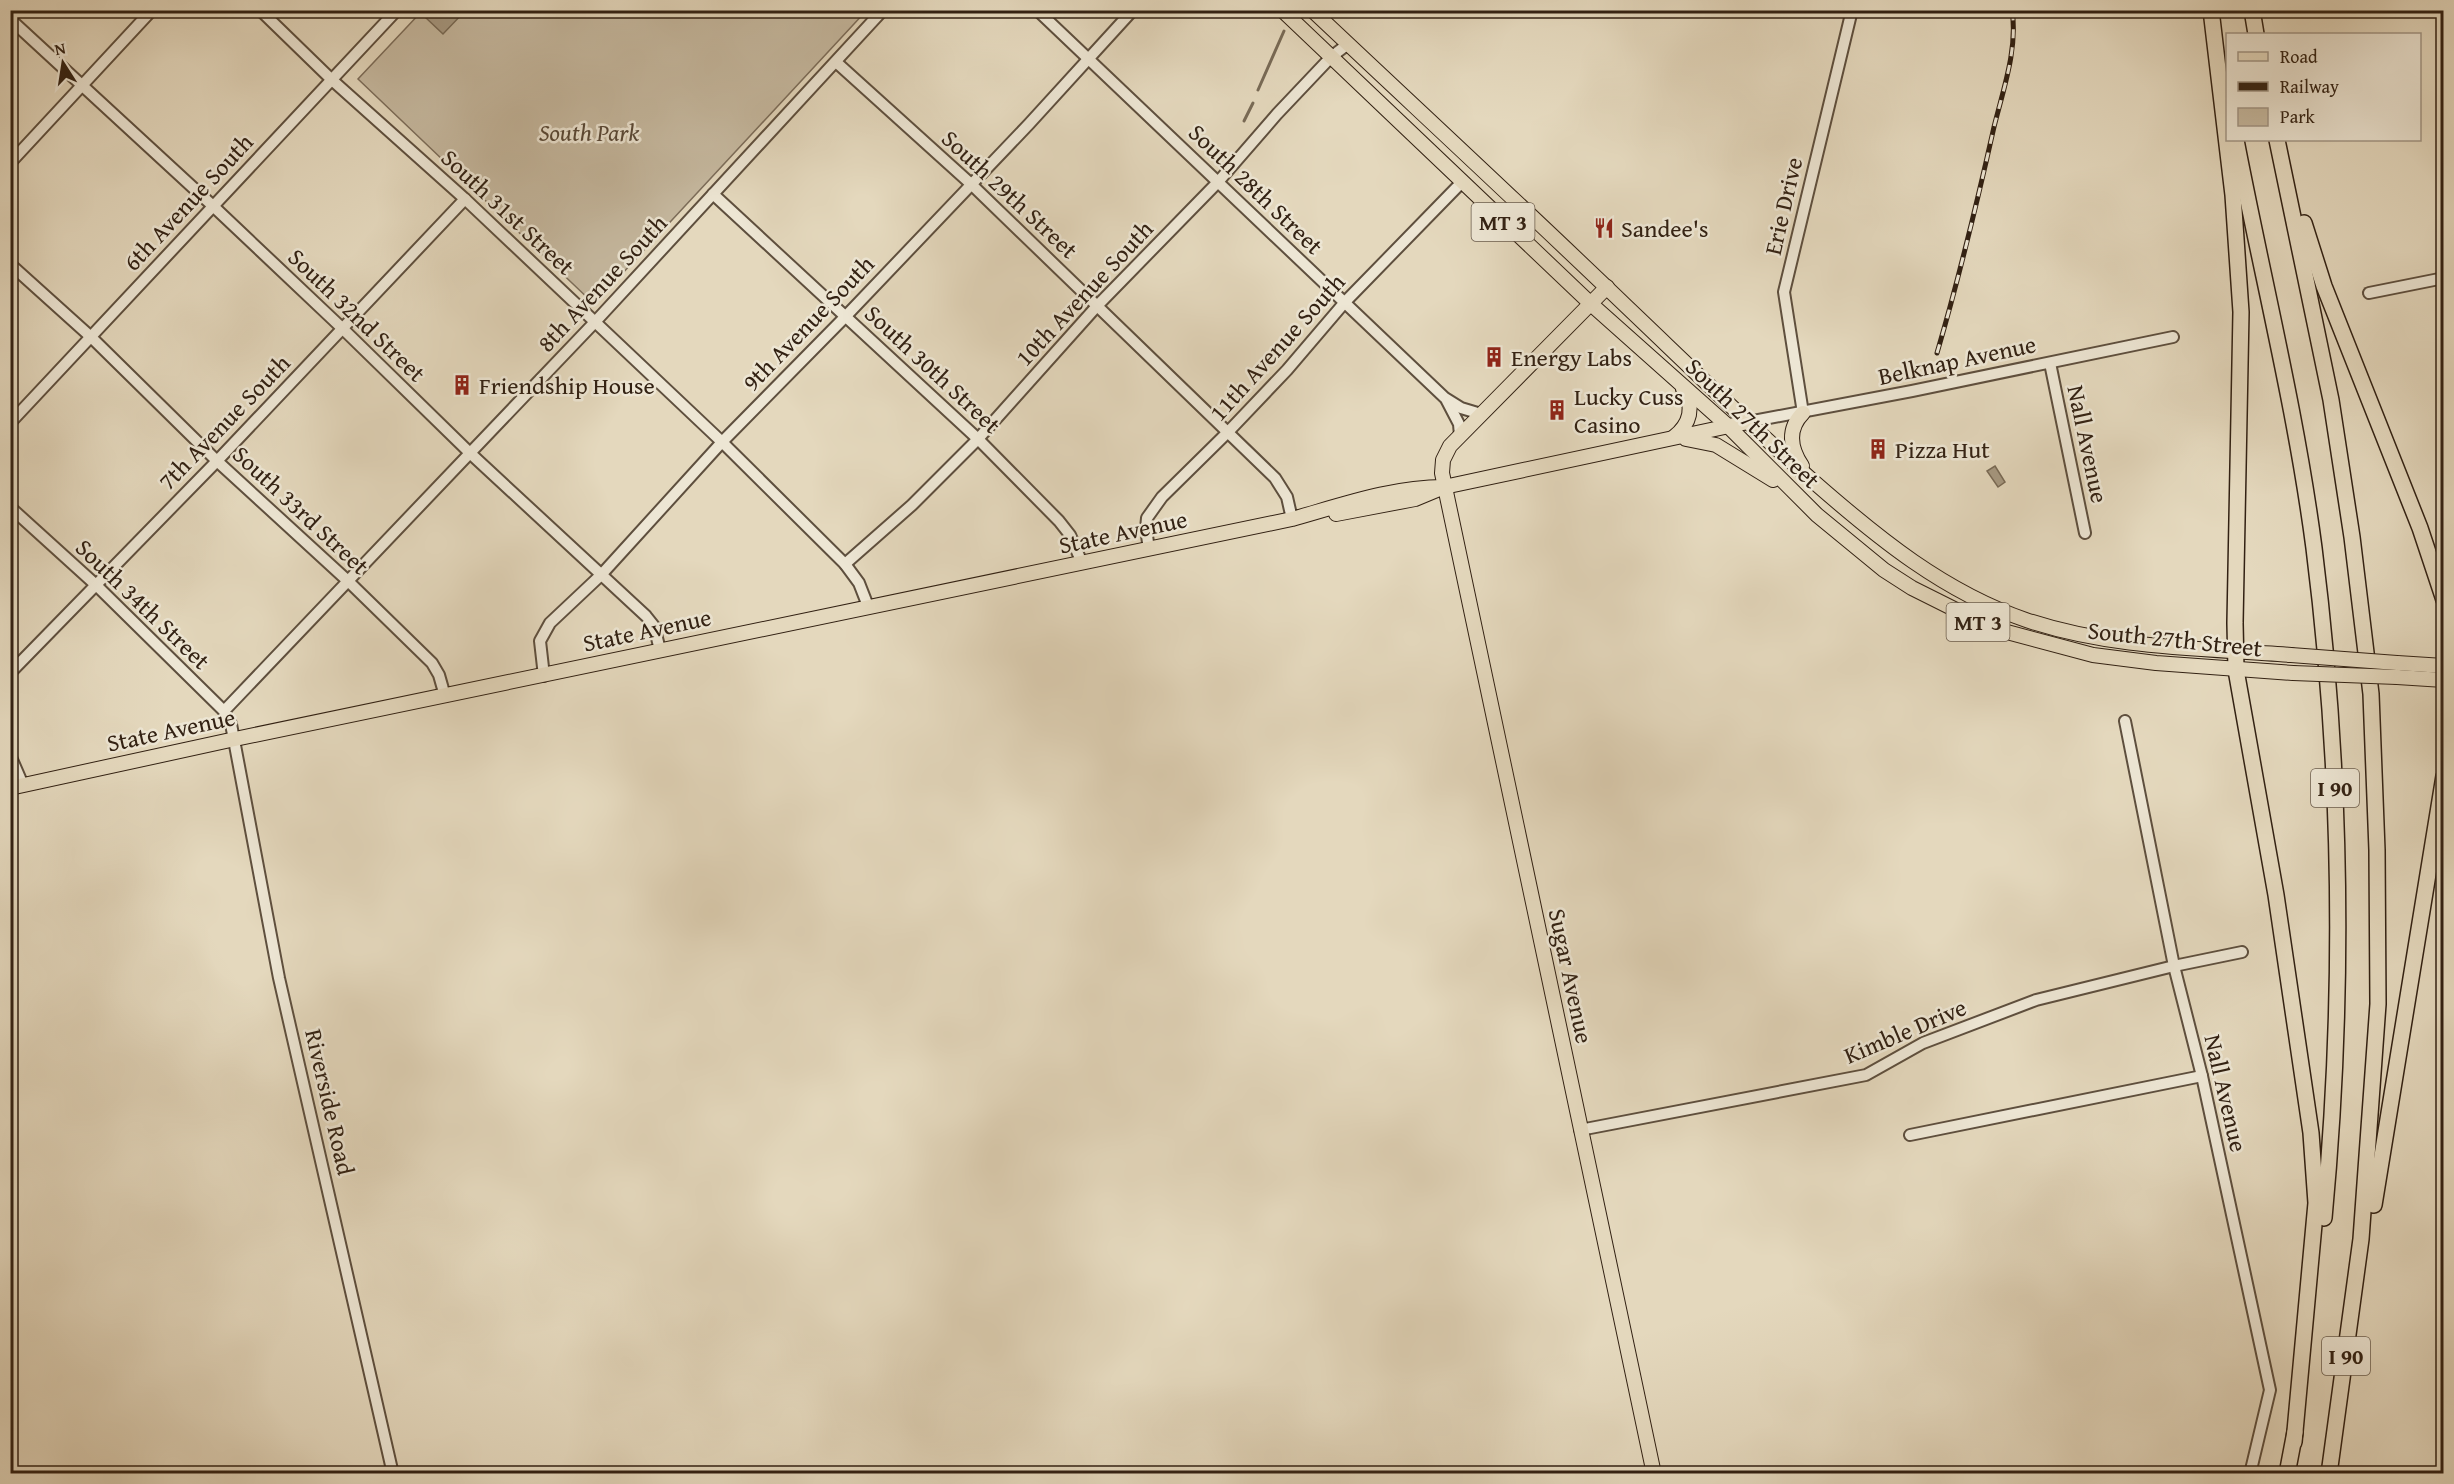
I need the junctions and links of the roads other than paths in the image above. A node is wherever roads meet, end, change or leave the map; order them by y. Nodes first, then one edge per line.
1 (152, 10) edge
2 (260, 10) edge
3 (397, 10) edge
4 (883, 10) edge
5 (1037, 10) edge
6 (1133, 10) edge
7 (1282, 10) edge
8 (1312, 10) edge
9 (1851, 10) edge
10 (2211, 10) edge
11 (2252, 10) edge
12 (10, 19) edge
13 (2256, 33) edge
14 (1348, 44) junction
15 (1331, 57) junction
16 (1087, 58) junction
17 (836, 62) junction
18 (332, 80) junction
19 (2226, 84) edge
20 (82, 86) junction
21 (2226, 136) edge
22 (2227, 141) edge
23 (2236, 141) edge
24 (2277, 141) edge
25 (2282, 141) edge
26 (10, 163) edge
27 (1218, 182) junction
28 (1461, 183) junction
29 (971, 184) junction
30 (712, 194) junction
31 (465, 199) junction
32 (213, 206) junction
33 (10, 264) edge
34 (2444, 278) edge
35 (1607, 287) junction
36 (2370, 293) dead end
37 (1345, 302) junction
38 (1591, 304) junction
39 (1097, 306) junction
40 (845, 316) junction
41 (596, 322) junction
42 (343, 329) junction
43 (91, 337) junction
44 (2173, 337) dead end
45 (2049, 363) junction
46 (1678, 382) junction
47 (1445, 398) junction
48 (1803, 412) junction
49 (1481, 414) junction
50 (1748, 422) junction
51 (10, 423) edge
52 (1728, 426) junction
53 (1228, 432) junction
54 (1460, 436) junction
55 (1672, 438) junction
56 (978, 439) junction
57 (722, 442) junction
58 (471, 454) junction
59 (217, 460) junction
60 (1809, 478) junction
61 (1444, 487) junction
62 (1800, 499) junction
63 (10, 507) edge
64 (1293, 519) junction
65 (2085, 533) dead end
66 (1149, 549) junction
67 (1082, 563) junction
68 (845, 564) junction
69 (601, 575) junction
70 (349, 582) junction
71 (96, 585) junction
72 (2444, 600) edge
73 (868, 606) junction
74 (660, 650) junction
75 (2235, 651) junction
76 (2444, 666) edge
77 (2236, 670) junction
78 (2397, 670) junction
79 (10, 673) edge
80 (544, 676) junction
81 (2444, 680) edge
82 (445, 696) junction
83 (224, 711) junction
84 (2125, 721) dead end
85 (235, 739) junction
86 (10, 755) edge
87 (2444, 776) edge
88 (17, 786) edge
89 (2242, 952) dead end
90 (2174, 966) junction
91 (2202, 1076) junction
92 (1580, 1130) junction
93 (1910, 1135) dead end
94 (2361, 1239) junction
95 (2294, 1442) junction
96 (393, 1473) edge
97 (1654, 1473) edge
98 (2250, 1473) edge
99 (2288, 1473) edge
100 (2330, 1473) edge

1 - 20 street
2 - 18 street, South 31st Street
3 - 18 street, 6th Avenue South
4 - 17 street, 8th Avenue South
5 - 16 street, South 28th Street
6 - 16 street, 9th Avenue South
7 - 15 main road, South 27th Street / MT 3
8 - 14 main road, South 27th Street
9 - 48 street, Erie Drive
10 - 19 highway
10 - 21 highway
11 - 13 highway
12 - 20 street, South 32nd Street
14 - 15 street, 10th Avenue South
14 - 35 main road, South 27th Street
15 - 27 street, 10th Avenue South
15 - 28 main road, South 27th Street / MT 3
16 - 27 street, South 28th Street
16 - 29 street, 9th Avenue South
17 - 29 street, South 29th Street
17 - 30 street, 8th Avenue South
18 - 31 street, South 31st Street
18 - 32 street, 6th Avenue South
20 - 26 street
20 - 32 street, South 32nd Street
22 - 75 highway
23 - 95 highway, I 90
24 - 94 highway, I 90
25 - 72 highway
27 - 37 street, South 28th Street
27 - 39 street, 10th Avenue South
28 - 37 street, 11th Avenue South
28 - 38 main road, South 27th Street / MT 3
29 - 39 street, South 29th Street
29 - 40 street, 9th Avenue South
30 - 40 street, South 30th Street
30 - 41 street, 8th Avenue South
31 - 41 street, South 31st Street
31 - 42 street, 7th Avenue South
32 - 42 street, South 32nd Street
32 - 43 street, 6th Avenue South
33 - 43 street, South 33rd Street
34 - 36 street
35 - 38 main road, Sugar Avenue
35 - 50 main road, South 27th Street
37 - 47 street, South 28th Street
37 - 53 street, 11th Avenue South
38 - 46 main road, South 27th Street / MT 3
38 - 49 main road, Sugar Avenue
39 - 53 street, South 29th Street
39 - 56 street, 10th Avenue South
40 - 56 street, South 30th Street
40 - 57 street, 9th Avenue South
41 - 57 street, South 31st Street
41 - 58 street, 8th Avenue South
42 - 58 street, South 32nd Street
42 - 59 street, 7th Avenue South
43 - 51 street, 6th Avenue South
43 - 59 street, South 33rd Street
44 - 45 street, Belknap Avenue
45 - 48 street, Belknap Avenue
45 - 65 street, Nall Avenue
46 - 52 main road, South 27th Street / MT 3
46 - 55 main road
47 - 49 street, South 28th Street
47 - 54 street, South 28th Street
48 - 50 street, Belknap Avenue
48 - 60 main road
49 - 54 main road, Sugar Avenue
50 - 52 main road, State Avenue
50 - 60 main road, South 27th Street / MT 3
52 - 55 main road, State Avenue
52 - 62 main road, South 27th Street / MT 3
53 - 64 street, South 29th Street
53 - 66 street, 11th Avenue South
54 - 61 main road, Sugar Avenue
55 - 61 main road, State Avenue
55 - 62 main road
56 - 67 street, South 30th Street
56 - 68 street, 10th Avenue South
57 - 68 street, South 31st Street
57 - 69 street, 9th Avenue South
58 - 69 street, South 32nd Street
58 - 70 street, 8th Avenue South
59 - 70 street, South 33rd Street
59 - 71 street, 7th Avenue South
60 - 75 main road, South 27th Street / MT 3
61 - 64 main road, State Avenue
61 - 92 main road, Sugar Avenue
62 - 77 main road, South 27th Street / MT 3
63 - 71 street, South 34th Street
64 - 66 main road, State Avenue
66 - 67 main road, State Avenue
67 - 73 main road, State Avenue
68 - 73 street, South 31st Street
69 - 74 street, South 32nd Street
69 - 80 street, 9th Avenue South
70 - 82 street, South 33rd Street
70 - 83 street, 8th Avenue South
71 - 79 street, 7th Avenue South
71 - 83 street, South 34th Street
73 - 74 main road, State Avenue
74 - 80 main road, State Avenue
75 - 77 highway
75 - 78 main road, MT 3, bridge
76 - 78 main road, MT 3
77 - 78 main road, South 27th Street / MT 3, bridge
77 - 95 highway
78 - 81 main road, MT 3
80 - 82 main road, State Avenue
82 - 85 main road, State Avenue
83 - 85 street, South 34th Street
84 - 90 street, Nall Avenue
85 - 88 main road, State Avenue
85 - 96 street, Riverside Road
86 - 88 street
87 - 94 highway
89 - 90 street, Kimble Drive
90 - 91 street, Nall Avenue
90 - 92 street, Kimble Drive
91 - 93 street
91 - 98 street, Nall Avenue
92 - 97 main road, Sugar Avenue
94 - 100 highway, I 90
95 - 99 highway, I 90

